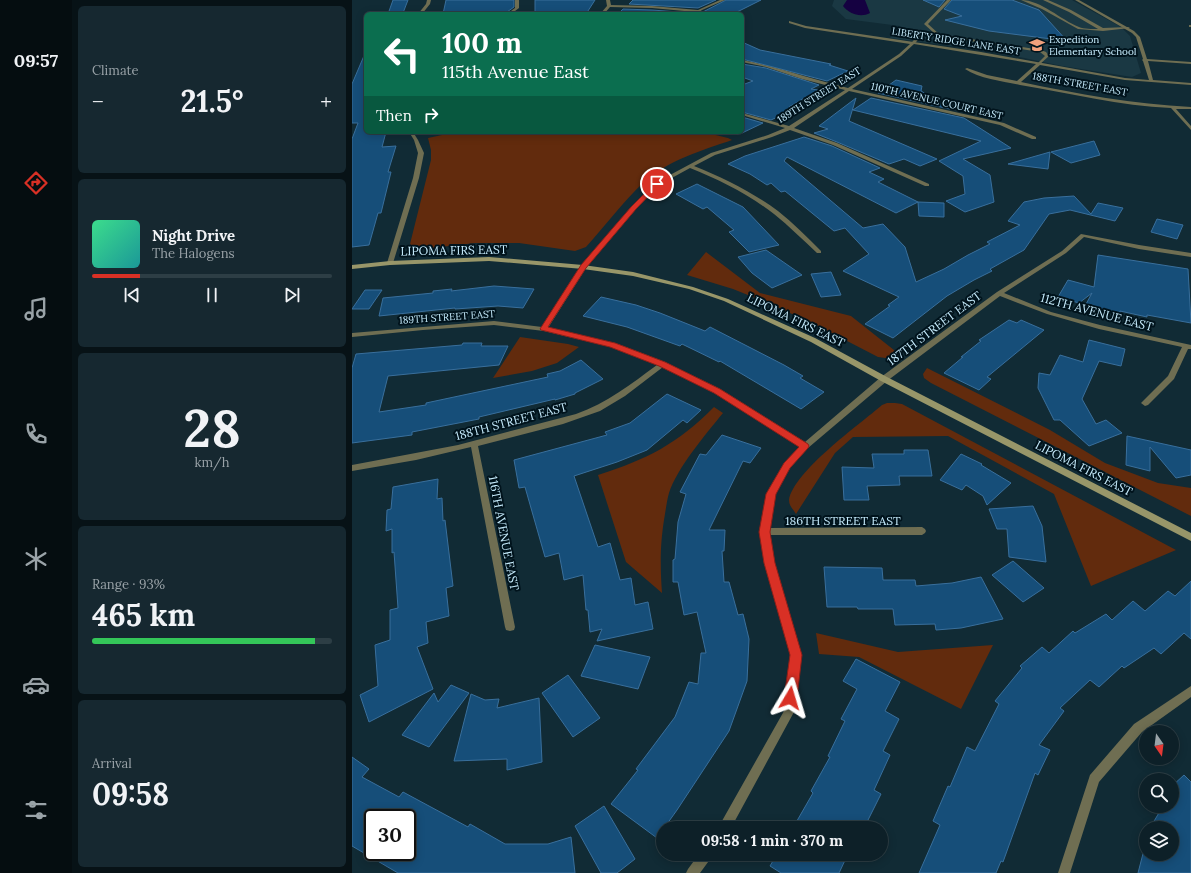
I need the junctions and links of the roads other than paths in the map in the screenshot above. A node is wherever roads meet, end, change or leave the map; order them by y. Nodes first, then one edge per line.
1 (429, 0) edge
2 (517, 0) edge
3 (608, 0) edge
4 (723, 0) edge
5 (949, 0) edge
6 (1023, 0) edge
7 (1045, 0) edge
8 (1077, 0) edge
9 (609, 6) junction
10 (422, 12) edge
11 (512, 12) edge
12 (604, 12) edge
13 (689, 12) edge
14 (698, 12) edge
15 (790, 22) dead end
16 (1128, 28) junction
17 (1103, 30) junction
18 (938, 35) junction
19 (913, 43) junction
20 (1144, 60) junction
21 (744, 61) edge
22 (1191, 63) edge
23 (1040, 64) junction
24 (967, 69) dead end
25 (1152, 82) junction
26 (1018, 83) junction
27 (1191, 84) edge
28 (848, 89) junction
29 (1172, 107) junction
30 (1191, 108) edge
31 (744, 115) edge
32 (790, 128) junction
33 (1191, 129) edge
34 (412, 134) edge
35 (1034, 138) dead end
36 (689, 166) junction
37 (927, 185) dead end
38 (819, 252) dead end
39 (1191, 255) edge
40 (390, 263) junction
41 (352, 267) edge
42 (583, 267) junction
43 (1000, 293) junction
44 (544, 329) junction
45 (352, 335) edge
46 (1189, 347) edge
47 (662, 364) junction
48 (884, 379) junction
49 (1145, 403) dead end
50 (474, 444) junction
51 (805, 446) junction
52 (352, 468) edge
53 (922, 531) dead end
54 (764, 532) junction
55 (1191, 537) edge
56 (510, 627) dead end
57 (1191, 692) edge
58 (728, 821) edge
59 (701, 861) edge
60 (692, 873) edge
61 (1064, 873) edge

1 - 10 street
2 - 11 street
3 - 9 street
4 - 14 street
5 - 18 street
6 - 17 street
7 - 17 street
8 - 16 street
9 - 12 street
9 - 13 street
15 - 19 street, LIBERTY RIDGE LANE EAST
16 - 17 street
16 - 20 street
18 - 19 street, 189TH STREET EAST
18 - 23 street, 189TH STREET EAST
19 - 23 street, LIBERTY RIDGE LANE EAST
19 - 28 street, 189TH STREET EAST
20 - 22 street
20 - 25 street
21 - 28 street, 110TH AVENUE COURT EAST
23 - 25 street, LIBERTY RIDGE LANE EAST
23 - 26 street
24 - 26 street, 188TH STREET EAST
25 - 27 street, LIBERTY RIDGE LANE EAST
26 - 29 street, 188TH STREET EAST
28 - 32 street, 189TH STREET EAST
28 - 35 street, 110TH AVENUE COURT EAST
29 - 30 street, 188TH STREET EAST
29 - 33 street
31 - 32 street
32 - 36 street, 189TH STREET EAST
32 - 37 street
34 - 40 street
36 - 38 street
36 - 42 street, 189TH STREET EAST
39 - 43 street, 187TH STREET EAST
40 - 41 street, LIPOMA FIRS EAST
40 - 42 street, LIPOMA FIRS EAST
42 - 44 street, 189TH STREET EAST
42 - 48 street, LIPOMA FIRS EAST
43 - 46 street, 112TH AVENUE EAST
43 - 48 street, 187TH STREET EAST
44 - 45 street, 189TH STREET EAST
44 - 47 street
46 - 49 street
47 - 50 street, 188TH STREET EAST
47 - 51 street
48 - 51 street, 187TH STREET EAST
48 - 55 street, LIPOMA FIRS EAST
50 - 52 street, 188TH STREET EAST
50 - 56 street, 116TH AVENUE EAST
51 - 54 street, 187TH STREET EAST
53 - 54 street, 186TH STREET EAST
54 - 58 street, 187TH STREET EAST
57 - 61 street
59 - 60 street

